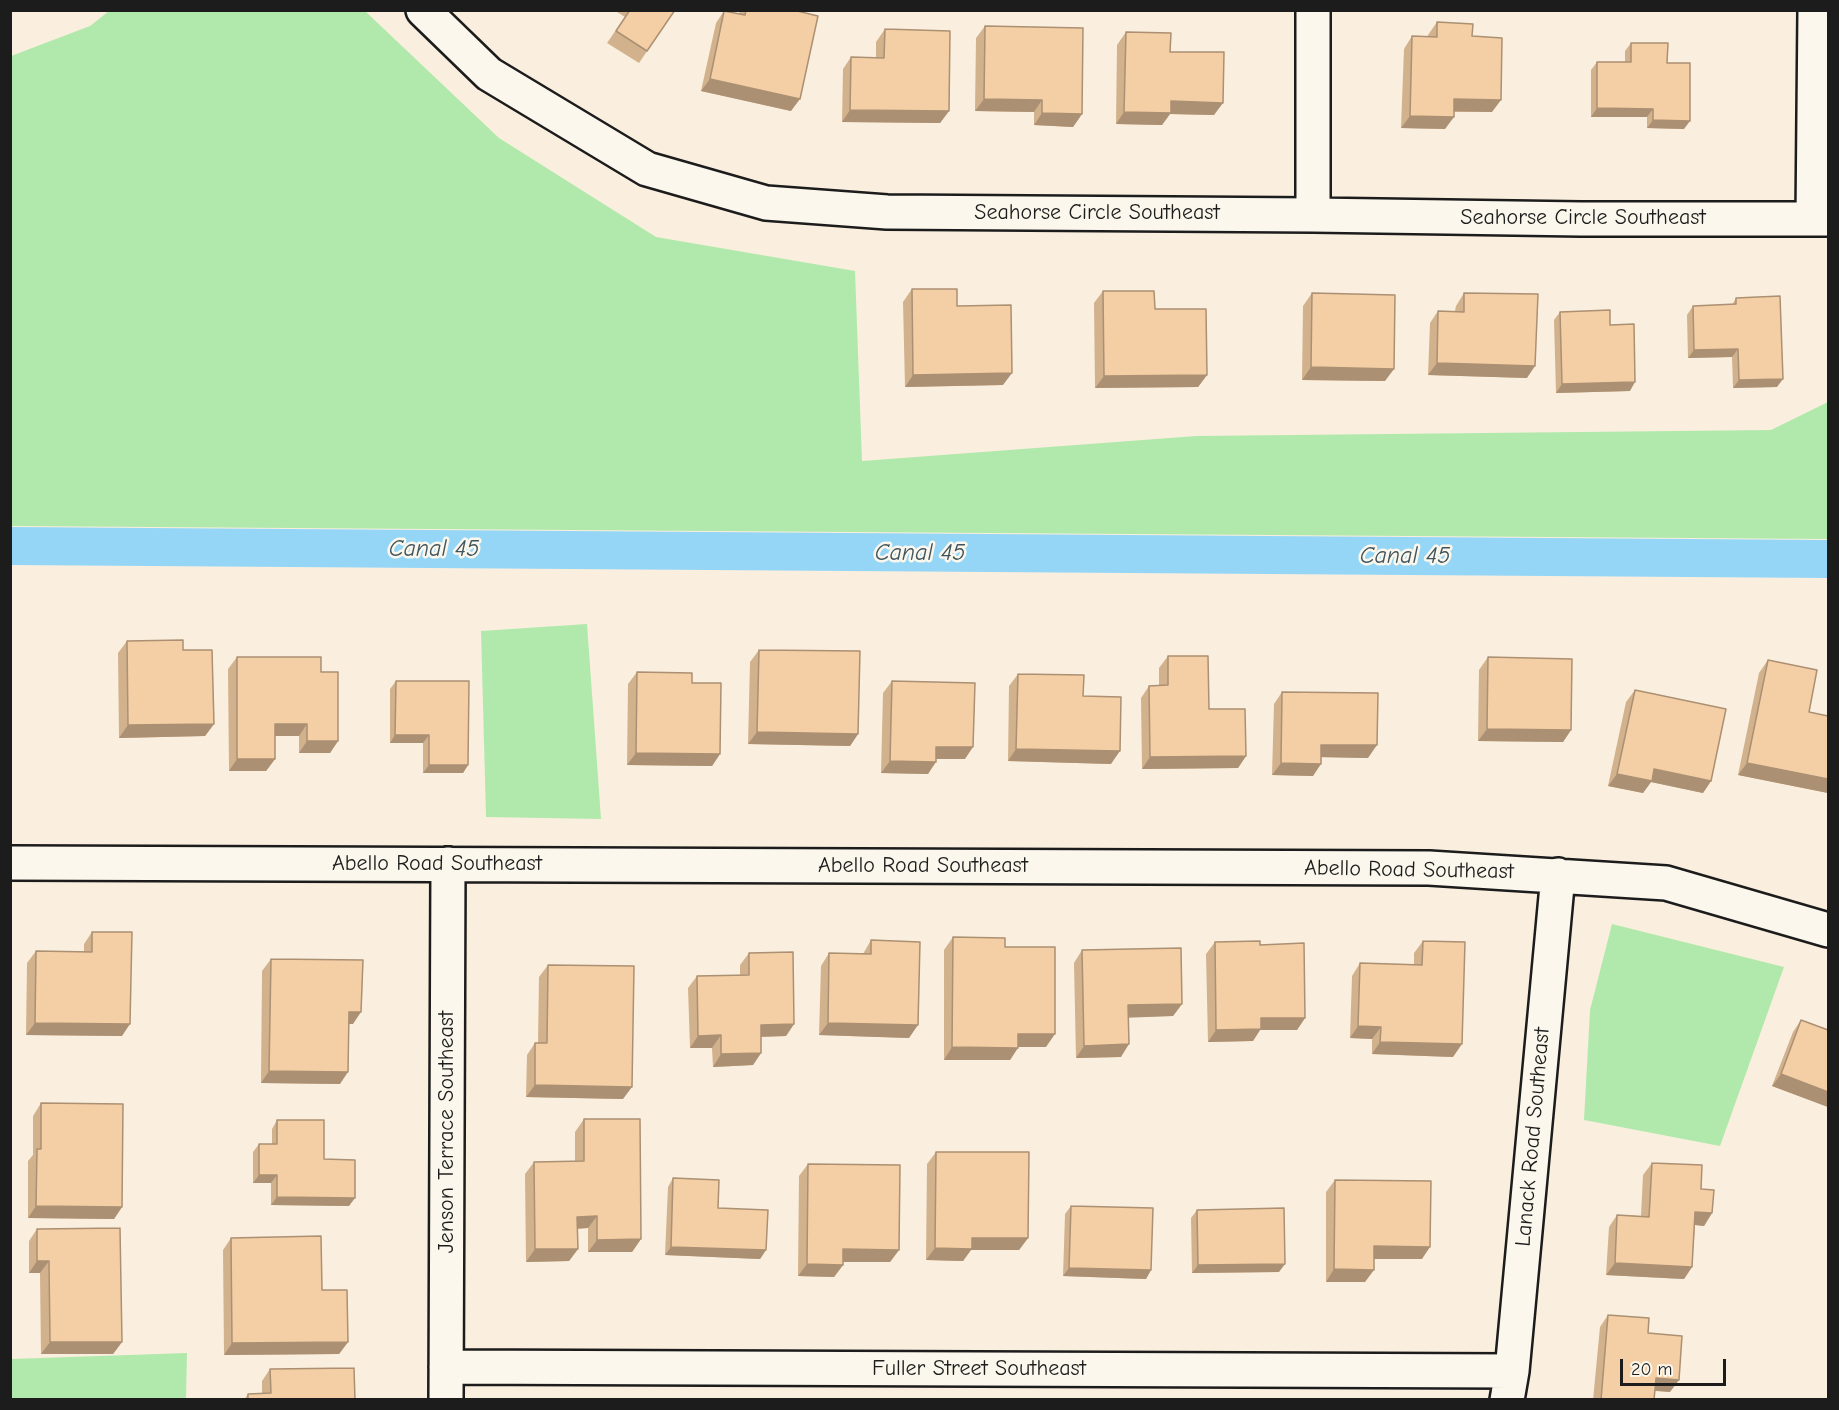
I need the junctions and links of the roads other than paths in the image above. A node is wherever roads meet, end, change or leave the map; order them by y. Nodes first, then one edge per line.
1 (423, 10) edge
2 (1313, 10) edge
3 (1815, 10) edge
4 (1313, 215) junction
5 (1821, 219) edge
6 (10, 863) edge
7 (448, 864) junction
8 (1558, 875) junction
9 (1828, 930) edge
10 (446, 1367) junction
11 (1510, 1385) edge
12 (446, 1400) edge

1 - 4 street, Seahorse Circle Southeast
2 - 4 street
3 - 5 street
4 - 5 street, Seahorse Circle Southeast
6 - 7 street, Abello Road Southeast
7 - 8 street, Abello Road Southeast
7 - 10 street, Jenson Terrace Southeast
8 - 9 street, Abello Road Southeast
8 - 11 street, Lanack Road Southeast
10 - 11 street, Fuller Street Southeast
10 - 12 street, Jenson Terrace Southeast

